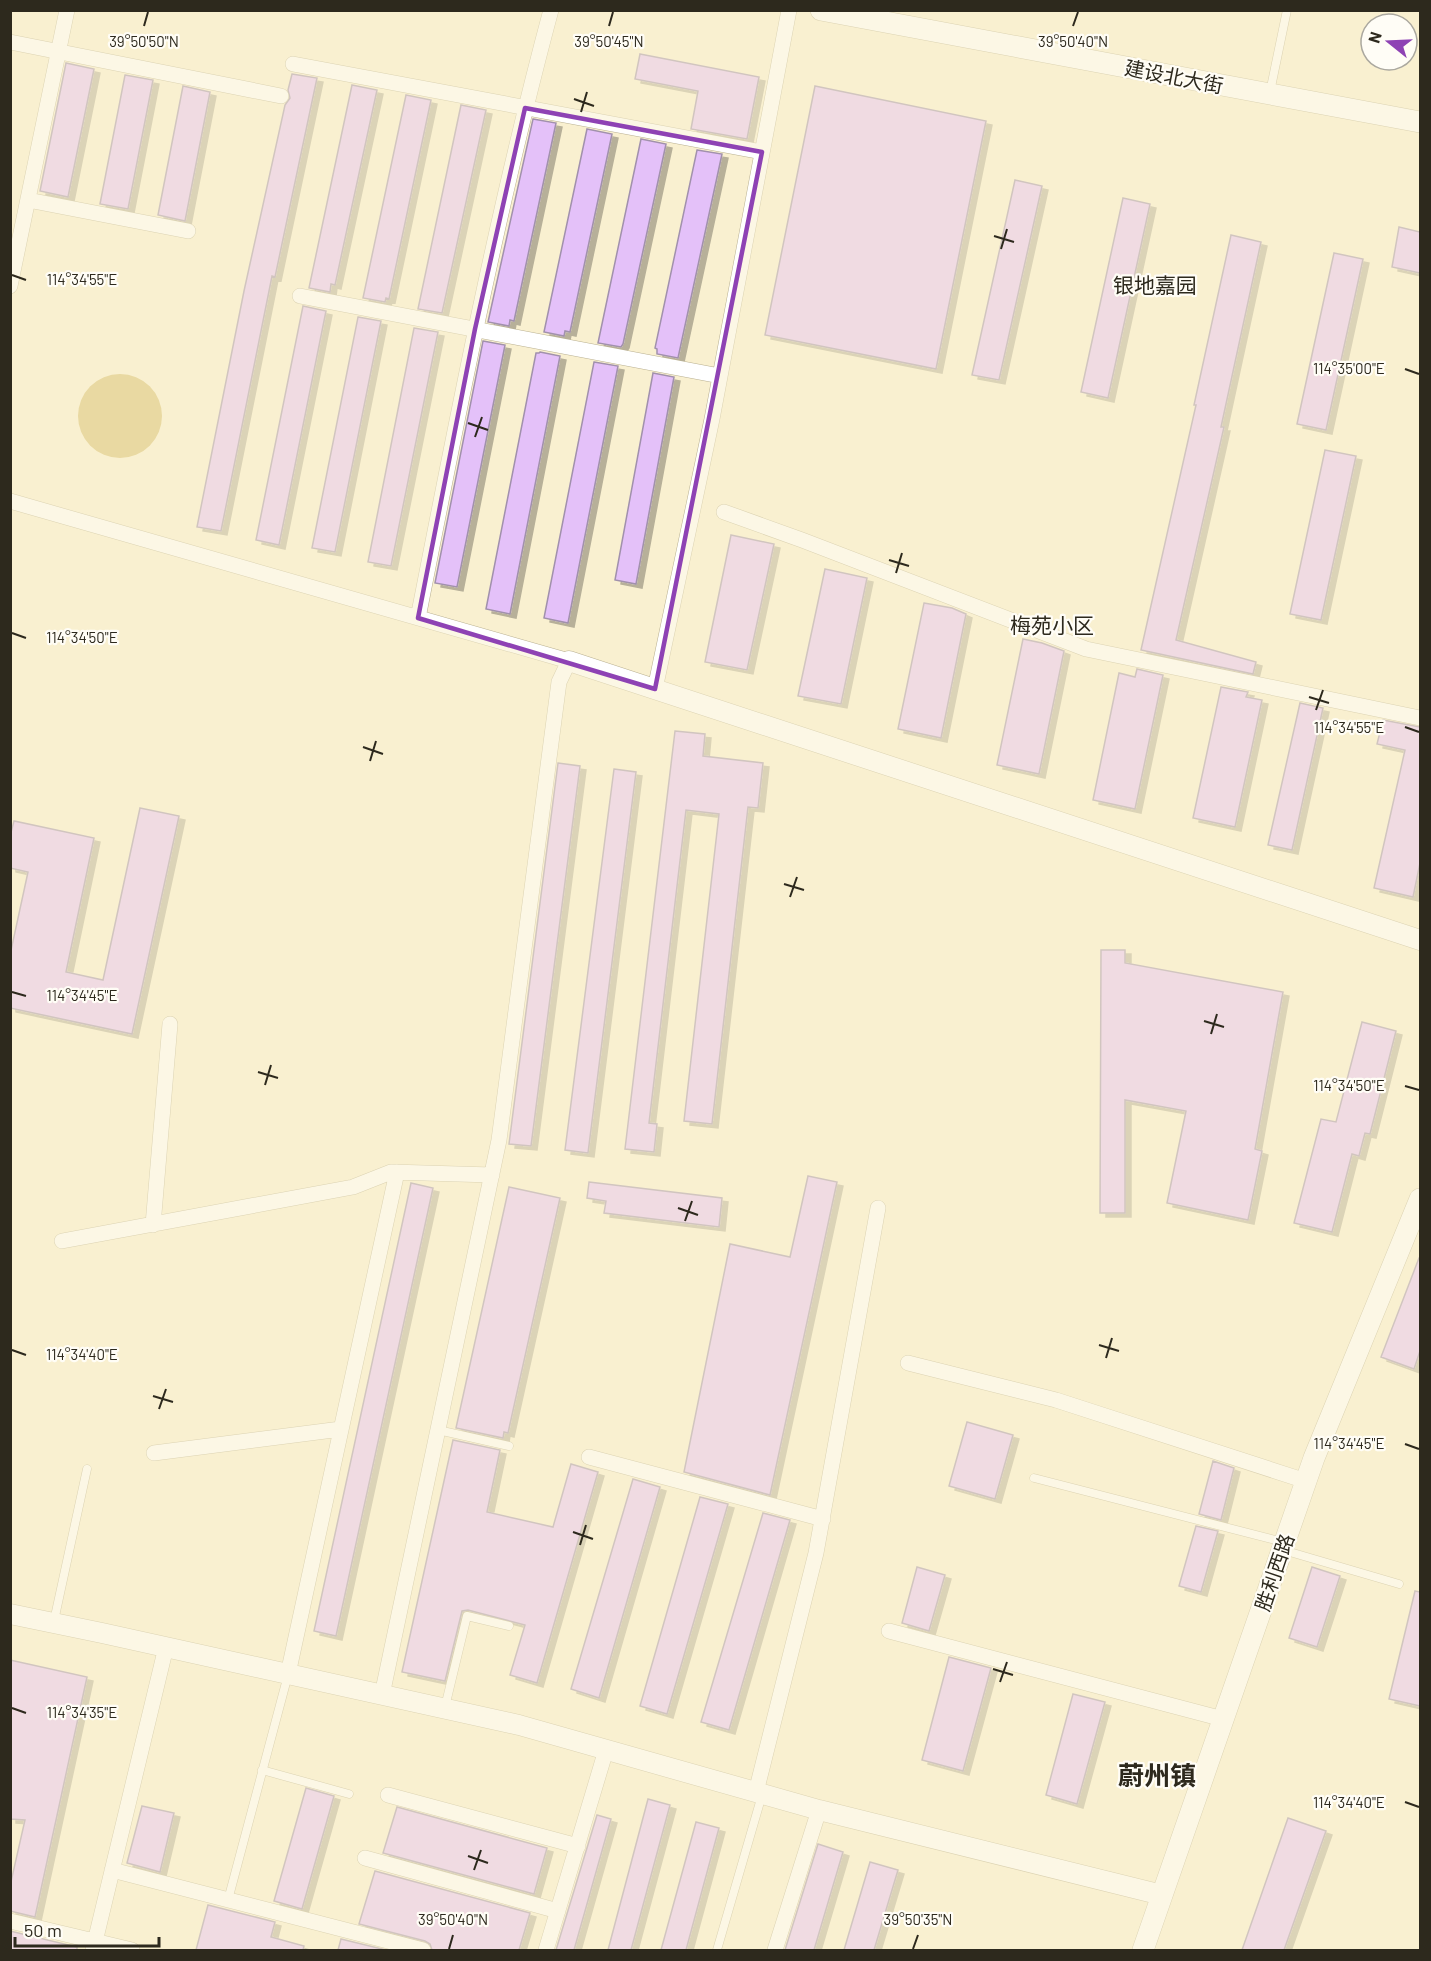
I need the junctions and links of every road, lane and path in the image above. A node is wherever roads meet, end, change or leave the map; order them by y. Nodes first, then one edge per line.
1 (67, 10) edge
2 (551, 10) edge
3 (789, 10) edge
4 (821, 10) edge
5 (1287, 10) edge
6 (10, 42) edge
7 (58, 52) junction
8 (293, 64) dead end
9 (1270, 94) junction
10 (281, 96) dead end
11 (525, 108) junction
12 (1420, 122) edge
13 (762, 152) junction
14 (28, 200) junction
15 (188, 231) dead end
16 (14, 253) edge
17 (10, 286) edge
18 (300, 296) dead end
19 (475, 329) junction
20 (720, 376) junction
21 (10, 501) edge
22 (724, 512) dead end
23 (418, 618) junction
24 (569, 661) junction
25 (655, 689) junction
26 (1420, 718) edge
27 (1420, 940) edge
28 (170, 1024) dead end
29 (397, 1172) junction
30 (492, 1175) junction
31 (1420, 1199) edge
32 (878, 1208) dead end
33 (153, 1225) junction
34 (62, 1241) dead end
35 (908, 1363) dead end
36 (341, 1429) junction
37 (438, 1430) junction
38 (509, 1446) dead end
39 (154, 1453) dead end
40 (589, 1457) dead end
41 (87, 1469) dead end
42 (1034, 1478) dead end
43 (1306, 1481) junction
44 (823, 1519) junction
45 (1283, 1546) junction
46 (1399, 1584) dead end
47 (10, 1614) edge
48 (54, 1623) junction
49 (509, 1626) dead end
50 (889, 1631) dead end
51 (166, 1647) junction
52 (288, 1674) junction
53 (382, 1695) junction
54 (444, 1709) junction
55 (1223, 1719) junction
56 (606, 1750) junction
57 (262, 1770) junction
58 (759, 1793) junction
59 (349, 1794) dead end
60 (388, 1795) dead end
61 (819, 1810) junction
62 (578, 1846) junction
63 (365, 1858) dead end
64 (112, 1869) junction
65 (1162, 1895) junction
66 (228, 1900) junction
67 (558, 1911) junction
68 (10, 1921) edge
69 (94, 1946) edge
70 (132, 1950) edge
71 (423, 1950) edge
72 (546, 1950) edge
73 (717, 1950) edge
74 (775, 1950) edge
75 (1143, 1950) edge

1 - 7 street
2 - 11 street
3 - 13 street
4 - 9 main road, 建设北大街
5 - 9 lane
6 - 7 street
7 - 10 street
7 - 14 street
8 - 11 street
9 - 12 main road, 建设北大街
11 - 13 street
11 - 19 street
13 - 20 street
14 - 15 street
14 - 16 street
16 - 17 street
18 - 19 street
19 - 20 street
19 - 23 street
20 - 25 street
21 - 23 street
22 - 26 street
23 - 24 street
24 - 25 street
24 - 30 street
25 - 27 street
28 - 33 street
29 - 30 street
29 - 33 street
29 - 36 street
30 - 37 street
31 - 43 main road, 胜利西路
32 - 44 street
33 - 34 street
35 - 43 street
36 - 39 street
36 - 52 street
37 - 38 lane
37 - 53 street
40 - 44 street
41 - 48 lane
42 - 45 lane
43 - 45 main road, 胜利西路
44 - 58 street
45 - 46 lane
45 - 55 main road, 胜利西路
47 - 48 street
48 - 51 street
49 - 54 lane
50 - 55 street
51 - 52 street
51 - 64 street
52 - 53 street
52 - 57 lane
53 - 54 street
54 - 56 street
55 - 65 main road, 胜利西路
56 - 58 street
56 - 62 street
57 - 59 lane
57 - 66 lane
58 - 61 street
58 - 73 lane
60 - 62 street
61 - 65 street
61 - 74 street
62 - 67 street
63 - 67 street
64 - 66 street
64 - 69 street
65 - 75 main road, 胜利西路
66 - 71 street
67 - 72 street
68 - 69 street
69 - 70 street

